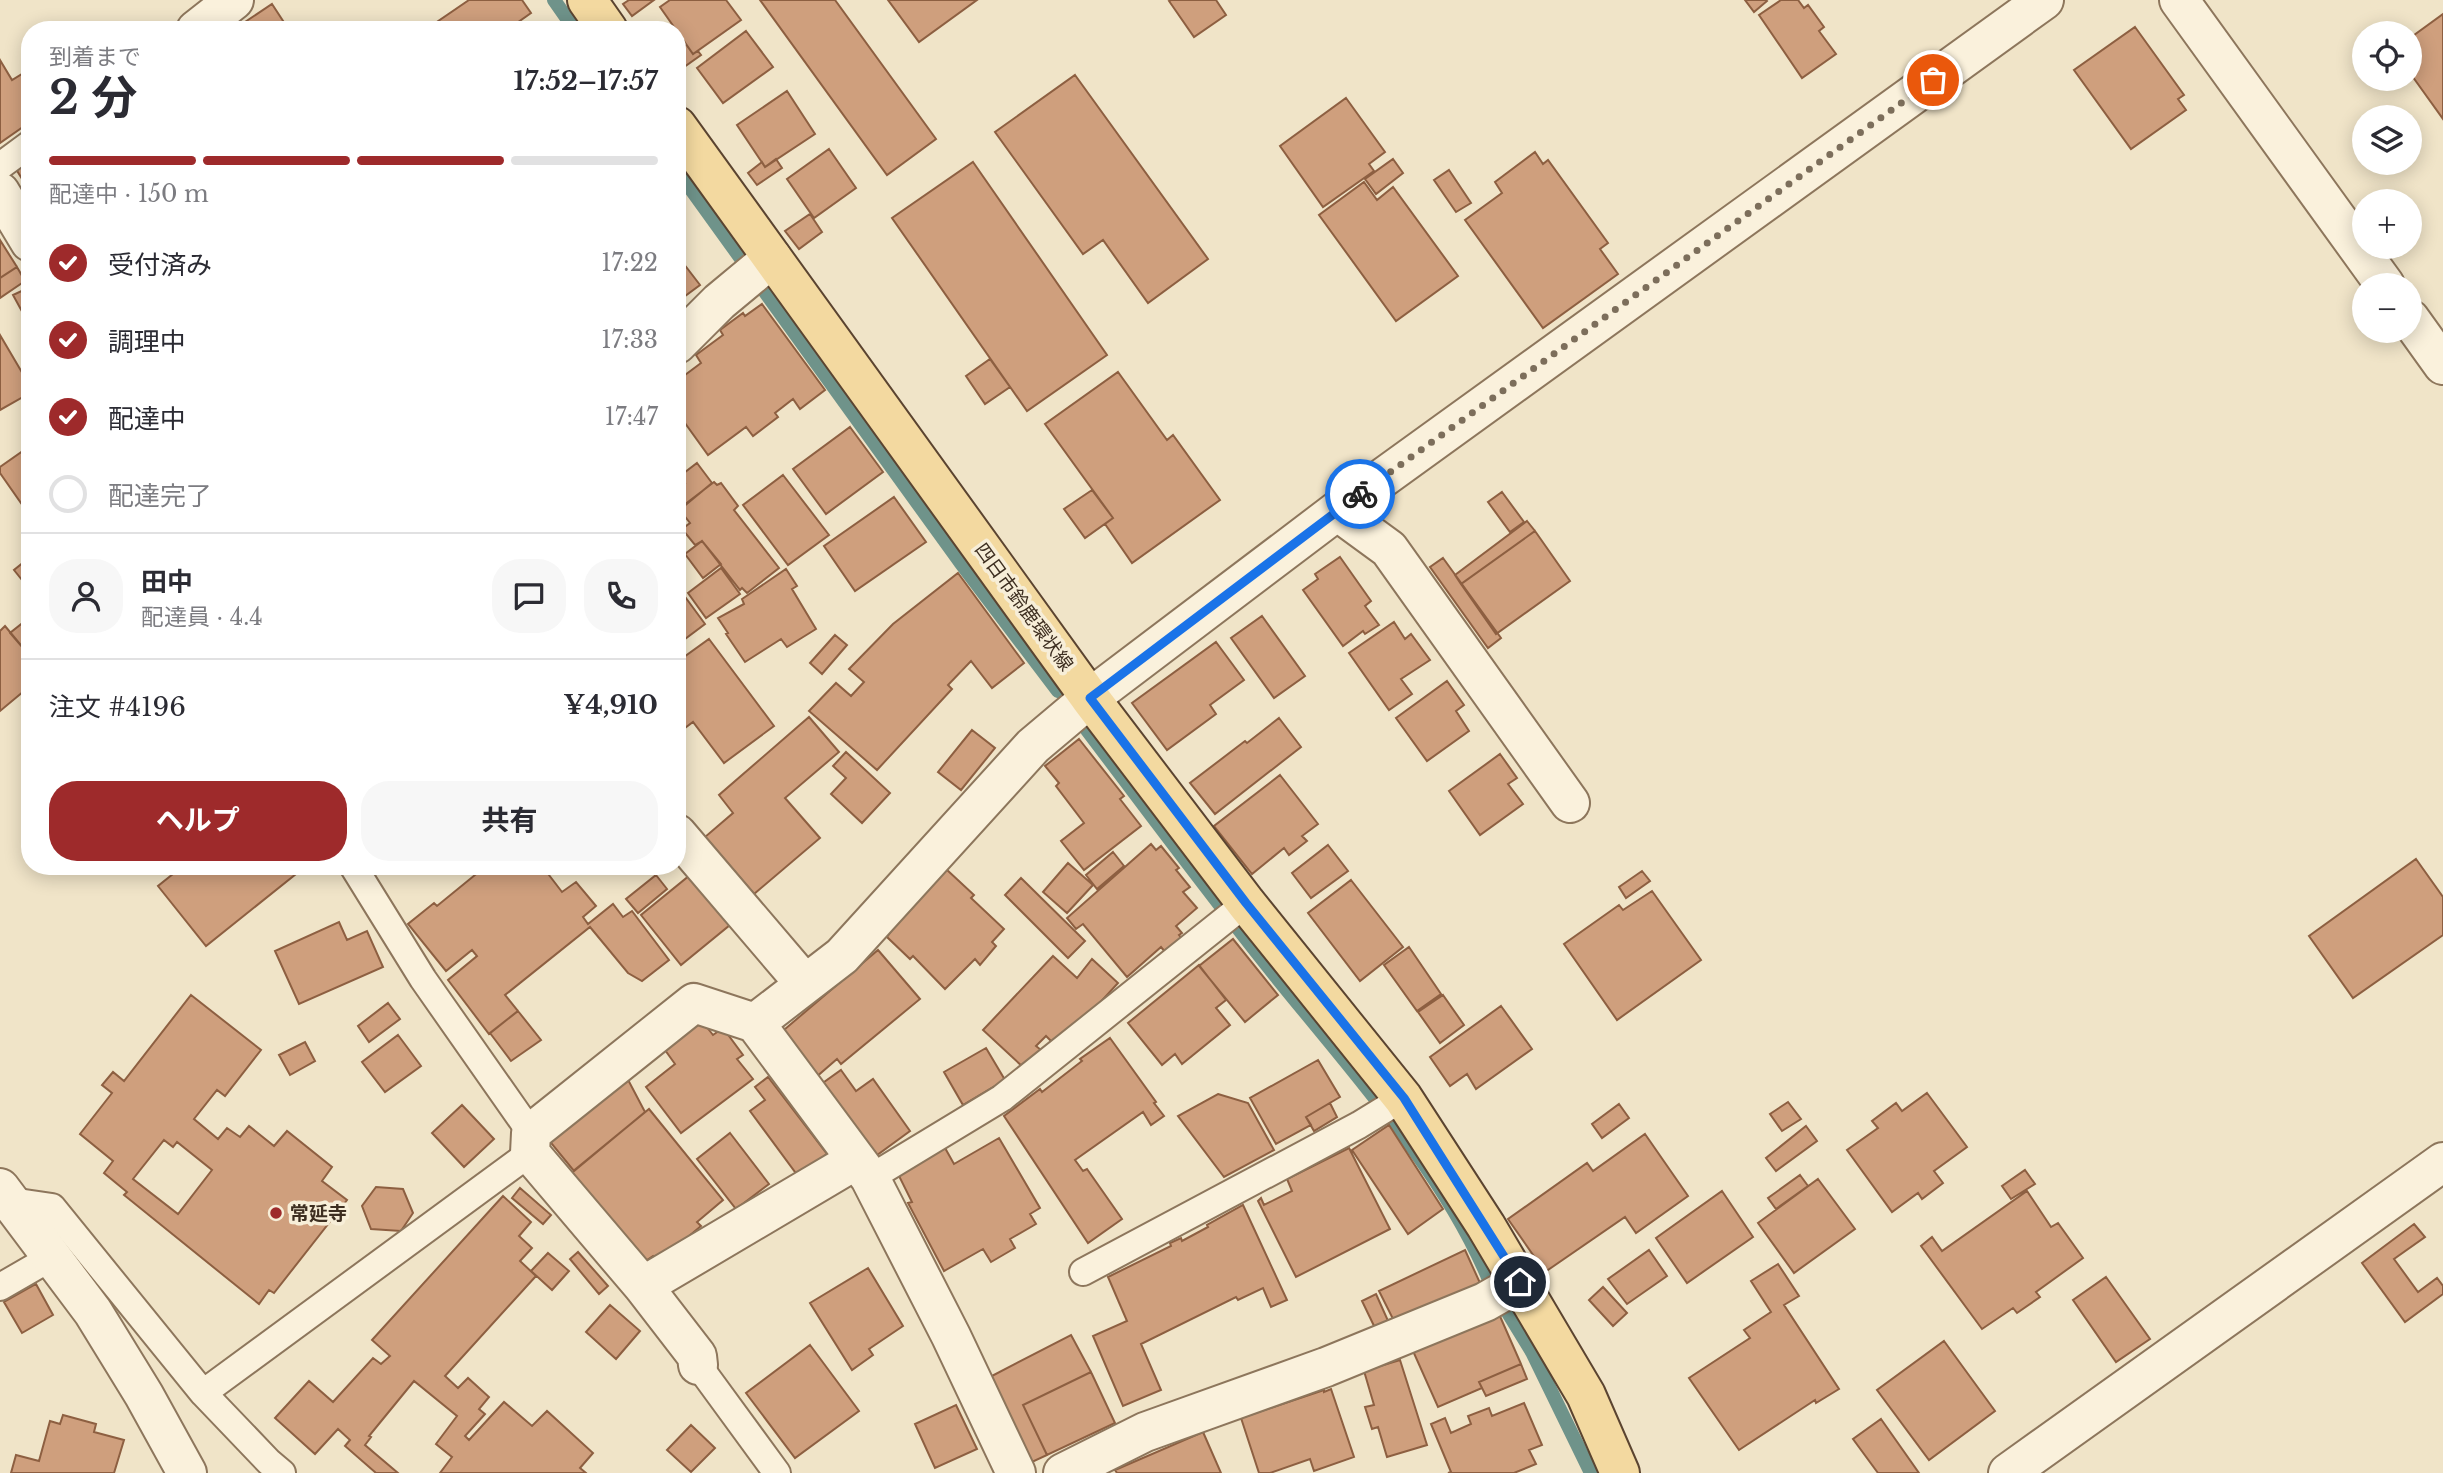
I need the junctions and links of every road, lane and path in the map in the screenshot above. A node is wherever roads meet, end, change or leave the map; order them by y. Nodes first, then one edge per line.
1 (234, 0) edge
2 (587, 0) edge
3 (2044, 0) edge
4 (2179, 0) edge
5 (207, 21) edge
6 (602, 21) edge
7 (686, 139) edge
8 (21, 151) edge
9 (0, 166) edge
10 (0, 192) edge
11 (21, 227) edge
12 (771, 259) junction
13 (2376, 273) edge
14 (686, 336) edge
15 (2422, 336) edge
16 (2443, 365) edge
17 (1337, 511) junction
18 (1090, 698) junction
19 (1570, 803) dead end
20 (686, 844) edge
21 (359, 875) edge
22 (1245, 904) junction
23 (806, 984) junction
24 (755, 1023) junction
25 (1404, 1098) junction
26 (531, 1143) junction
27 (2443, 1162) edge
28 (863, 1169) junction
29 (6, 1195) edge
30 (52, 1257) junction
31 (1083, 1272) dead end
32 (1520, 1282) junction
33 (643, 1286) junction
34 (0, 1287) edge
35 (698, 1365) joint
36 (203, 1393) junction
37 (187, 1473) edge
38 (282, 1473) edge
39 (777, 1473) edge
40 (1016, 1473) edge
41 (1062, 1473) edge
42 (1620, 1473) edge
43 (2008, 1473) edge

1 - 5 street
2 - 6 main road
3 - 17 street
4 - 13 street
7 - 12 main road, 四日市鈴鹿環状線
8 - 9 lane
10 - 11 street
12 - 14 street
12 - 18 main road, 四日市鈴鹿環状線
15 - 16 street
17 - 18 street
17 - 19 street
18 - 22 main road, 四日市鈴鹿環状線
18 - 23 street
20 - 23 street
21 - 26 lane
22 - 25 main road, 四日市鈴鹿環状線
22 - 28 lane
23 - 24 street
24 - 26 street
24 - 28 street
25 - 31 lane
25 - 32 main road, 四日市鈴鹿環状線
26 - 33 street
26 - 36 lane
27 - 43 street
28 - 33 street
28 - 40 street
29 - 30 street
29 - 36 lane
30 - 34 lane
30 - 37 street
32 - 41 street
32 - 42 main road, 四日市鈴鹿環状線
33 - 35 street
35 - 39 lane
36 - 38 lane

